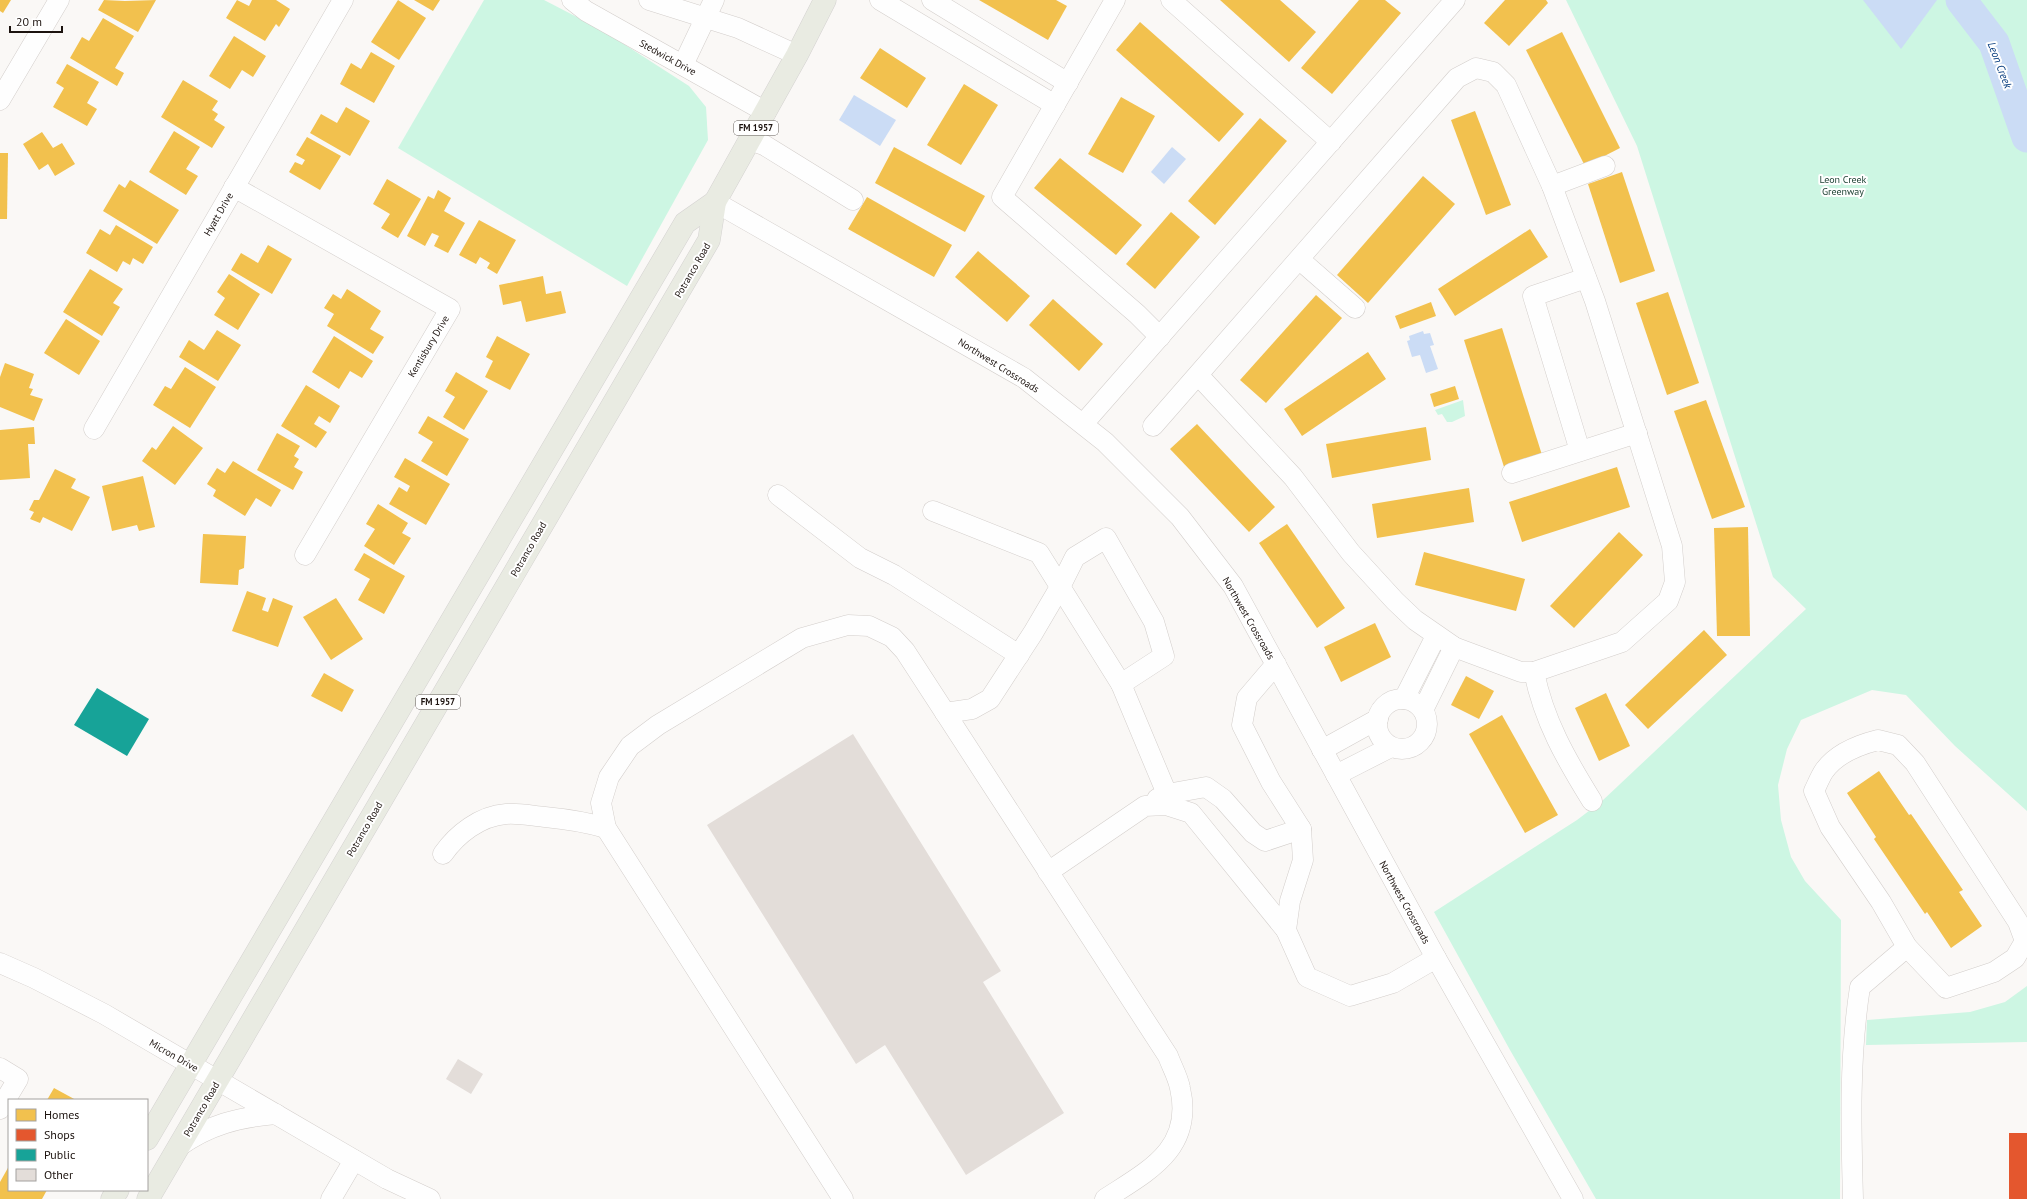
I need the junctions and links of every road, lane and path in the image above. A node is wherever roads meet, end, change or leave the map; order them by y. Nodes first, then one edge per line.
1 (59, 0) edge
2 (343, 0) edge
3 (572, 0) edge
4 (649, 0) edge
5 (714, 0) edge
6 (825, 0) edge
7 (932, 0) edge
8 (1115, 0) edge
9 (1171, 0) edge
10 (1455, 0) edge
11 (889, 2) edge
12 (706, 18) junction
13 (797, 55) junction
14 (683, 65) junction
15 (1068, 83) junction
16 (0, 100) edge
17 (1055, 105) junction
18 (766, 112) junction
19 (750, 140) junction
20 (1331, 142) junction
21 (1605, 166) dead end
22 (1552, 186) junction
23 (234, 187) junction
24 (853, 200) dead end
25 (715, 202) junction
26 (1300, 260) junction
27 (1586, 278) junction
28 (1355, 308) dead end
29 (1160, 337) junction
30 (1199, 376) junction
31 (1083, 424) junction
32 (1153, 426) dead end
33 (94, 429) dead end
34 (1637, 433) junction
35 (1580, 451) junction
36 (1512, 473) dead end
37 (778, 494) dead end
38 (933, 511) dead end
39 (305, 555) dead end
40 (1060, 587) junction
41 (1436, 636) junction
42 (1454, 647) junction
43 (1019, 654) junction
44 (1276, 664) junction
45 (1534, 672) junction
46 (1121, 684) junction
47 (1404, 699) junction
48 (1423, 710) junction
49 (945, 713) junction
50 (1378, 719) junction
51 (1391, 747) junction
52 (1322, 750) junction
53 (1336, 775) junction
54 (1168, 794) junction
55 (1592, 801) dead end
56 (1145, 806) junction
57 (606, 828) junction
58 (1301, 829) junction
59 (443, 854) dead end
60 (1048, 872) junction
61 (1286, 930) junction
62 (1907, 947) junction
63 (1436, 958) junction
64 (0, 963) edge
65 (190, 1065) junction
66 (0, 1068) edge
67 (217, 1080) junction
68 (0, 1109) edge
69 (276, 1114) junction
70 (148, 1137) edge
71 (178, 1147) junction
72 (354, 1160) junction
73 (398, 1192) edge
74 (148, 1199) edge
75 (331, 1199) edge
76 (430, 1199) edge
77 (843, 1199) edge
78 (1105, 1199) edge
79 (1573, 1199) edge
80 (1853, 1199) edge

1 - 16 street
2 - 23 street, Hyatt Drive
3 - 14 street, Stedwick Drive
4 - 12 street
5 - 12 street
6 - 13 main road, FM 1957
7 - 15 street
8 - 15 street
9 - 20 street
10 - 20 street
11 - 17 street
12 - 13 street
12 - 14 street
13 - 18 main road, FM 1957
14 - 18 street, Stedwick Drive
15 - 17 street
17 - 29 street
18 - 19 main road, FM 1957
19 - 24 street
19 - 25 main road, FM 1957
20 - 29 street
21 - 22 street
22 - 26 street
22 - 27 street
23 - 33 street, Hyatt Drive
23 - 39 street, Kentisbury Drive
25 - 31 street, Northwest Crossroads
25 - 65 main road, FM 1957
25 - 67 main road, Potranco Road / FM 1957
26 - 28 street
26 - 30 street
27 - 34 street
27 - 35 street
29 - 31 street
30 - 32 street
30 - 41 street
31 - 44 street, Northwest Crossroads
34 - 35 street
34 - 45 street
35 - 36 street
37 - 43 street
38 - 40 street
40 - 43 street
40 - 46 street
40 - 46 street
41 - 42 street
41 - 47 street
42 - 45 street
42 - 48 street
43 - 49 street
44 - 52 street, Northwest Crossroads
44 - 58 street
45 - 55 street
46 - 54 street
47 - 48 street
47 - 50 street
48 - 51 street
49 - 57 street
49 - 60 street
50 - 51 street
50 - 52 street
51 - 53 street
52 - 53 street, Northwest Crossroads
53 - 63 street, Northwest Crossroads
54 - 56 street
54 - 58 street
56 - 60 street
56 - 61 street
57 - 59 street
57 - 77 street
58 - 61 street
60 - 78 street
61 - 63 street
62 - 62 street
62 - 80 street
63 - 79 street, Northwest Crossroads
64 - 65 street, Micron Drive
65 - 67 street, Micron Drive
65 - 70 main road, FM 1957
66 - 68 street
67 - 69 street, Micron Drive
67 - 71 main road, Potranco Road / FM 1957
69 - 71 street
69 - 72 street, Micron Drive
71 - 74 main road, Potranco Road / FM 1957
72 - 73 street, Micron Drive
72 - 75 street
73 - 76 street, Micron Drive

